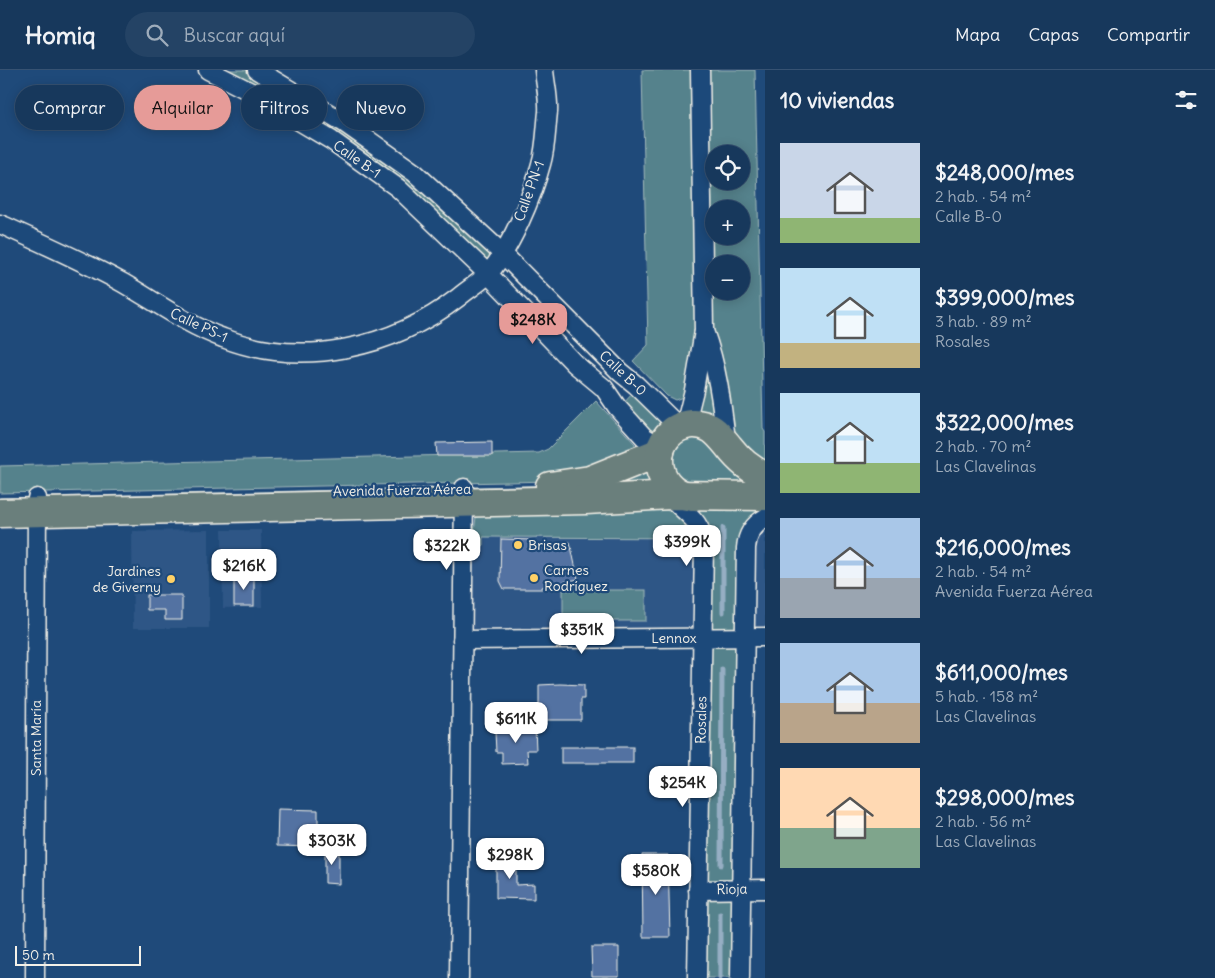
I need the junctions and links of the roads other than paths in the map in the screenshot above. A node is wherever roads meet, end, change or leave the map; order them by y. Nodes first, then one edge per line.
1 (208, 70) edge
2 (544, 70) edge
3 (700, 70) edge
4 (260, 72) edge
5 (252, 85) edge
6 (241, 87) edge
7 (314, 130) edge
8 (0, 224) edge
9 (502, 253) junction
10 (488, 274) junction
11 (704, 331) junction
12 (682, 427) junction
13 (727, 444) junction
14 (765, 476) edge
15 (674, 477) junction
16 (464, 496) junction
17 (765, 496) edge
18 (0, 498) edge
19 (37, 505) junction
20 (0, 513) edge
21 (765, 518) edge
22 (744, 637) junction
23 (765, 637) edge
24 (702, 638) junction
25 (462, 640) junction
26 (741, 889) junction
27 (765, 889) edge
28 (698, 890) junction
29 (35, 978) edge
30 (459, 978) edge
31 (697, 978) edge
32 (740, 978) edge

1 - 6 street, Calle B-1
2 - 9 street, Calle PN-1
3 - 11 street
4 - 5 street
4 - 9 street, Calle B-1
7 - 10 street, Calle B-1
8 - 10 street, Calle PS-1
9 - 10 street, Calle PN-1
9 - 12 street, Calle B-0
10 - 15 street, Calle B-0
11 - 12 street
11 - 13 street
12 - 13 main road
12 - 15 main road, Avenida Fuerza Aérea
13 - 14 main road
13 - 15 main road
15 - 16 main road, Avenida Fuerza Aérea
15 - 16 main road, Avenida Fuerza Aérea
15 - 17 main road, Avenida Fuerza Aérea
15 - 24 street, Rosales
16 - 19 main road, Avenida Fuerza Aérea
16 - 25 street
18 - 19 main road, Avenida Fuerza Aérea
19 - 20 main road, Avenida Fuerza Aérea
19 - 29 street, Santa María
21 - 22 street
22 - 23 street, Lennox
22 - 24 street, Lennox
22 - 26 street
24 - 25 street, Lennox
24 - 28 street, Rosales
25 - 30 street
26 - 27 street, Rioja
26 - 28 street, Rioja
26 - 32 street
28 - 31 street, Rosales

